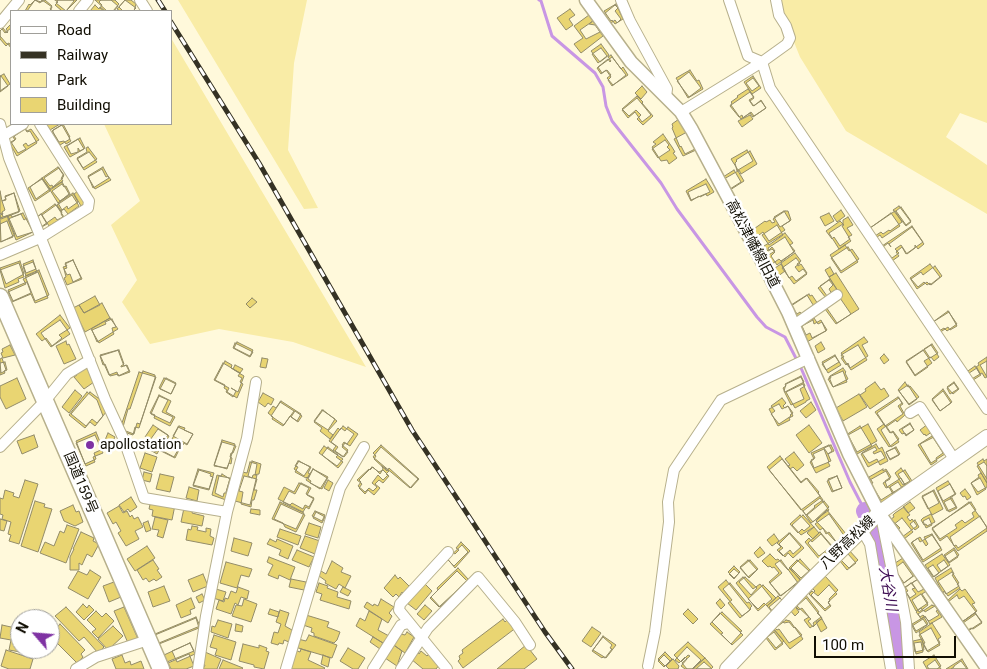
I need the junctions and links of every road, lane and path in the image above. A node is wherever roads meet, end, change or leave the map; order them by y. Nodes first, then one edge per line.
1 (88, 0) edge
2 (586, 0) edge
3 (621, 0) edge
4 (729, 0) edge
5 (776, 0) edge
6 (80, 10) edge
7 (10, 12) edge
8 (0, 23) edge
9 (762, 62) junction
10 (666, 97) junction
11 (681, 112) junction
12 (0, 124) edge
13 (21, 125) edge
14 (41, 125) edge
15 (3, 136) junction
16 (40, 238) junction
17 (0, 255) edge
18 (837, 295) dead end
19 (0, 297) edge
20 (794, 325) junction
21 (806, 359) junction
22 (90, 360) junction
23 (256, 382) dead end
24 (45, 401) junction
25 (987, 409) edge
26 (910, 413) dead end
27 (987, 438) edge
28 (0, 447) edge
29 (364, 447) dead end
30 (954, 459) junction
31 (227, 512) junction
32 (871, 521) junction
33 (448, 552) dead end
34 (408, 622) junction
35 (422, 639) junction
36 (148, 640) junction
37 (530, 645) dead end
38 (648, 666) dead end
39 (987, 668) edge
40 (76, 669) edge
41 (161, 669) edge
42 (198, 669) edge
43 (286, 669) edge
44 (373, 669) edge
45 (401, 669) edge
46 (446, 669) edge
47 (727, 669) edge
48 (891, 669) edge
49 (909, 669) edge

1 - 6 street
2 - 10 street, 高松津幡線旧道
3 - 10 street
4 - 9 street
5 - 9 street
7 - 8 street
9 - 11 street
9 - 25 street
10 - 11 street, 高松津幡線旧道
11 - 20 street, 高松津幡線旧道
12 - 15 street
13 - 15 street
14 - 16 street
15 - 16 street
16 - 17 street
16 - 22 street
18 - 20 street
19 - 24 highway, 国道159号
20 - 21 street, 高松津幡線旧道
21 - 32 street, 高松津幡線旧道
21 - 38 street
22 - 24 street
22 - 31 street
23 - 31 street
24 - 28 street
24 - 36 highway, 国道159号
26 - 30 street
27 - 30 main road, 八野高松線
29 - 43 street
30 - 32 main road, 八野高松線
31 - 42 street
32 - 39 street, 高松津幡線旧道
32 - 47 main road, 八野高松線
32 - 48 street
32 - 49 street
33 - 34 street
34 - 35 street
34 - 44 street
35 - 37 street
35 - 45 street
35 - 46 street
36 - 40 street
36 - 41 highway, 国道159号

